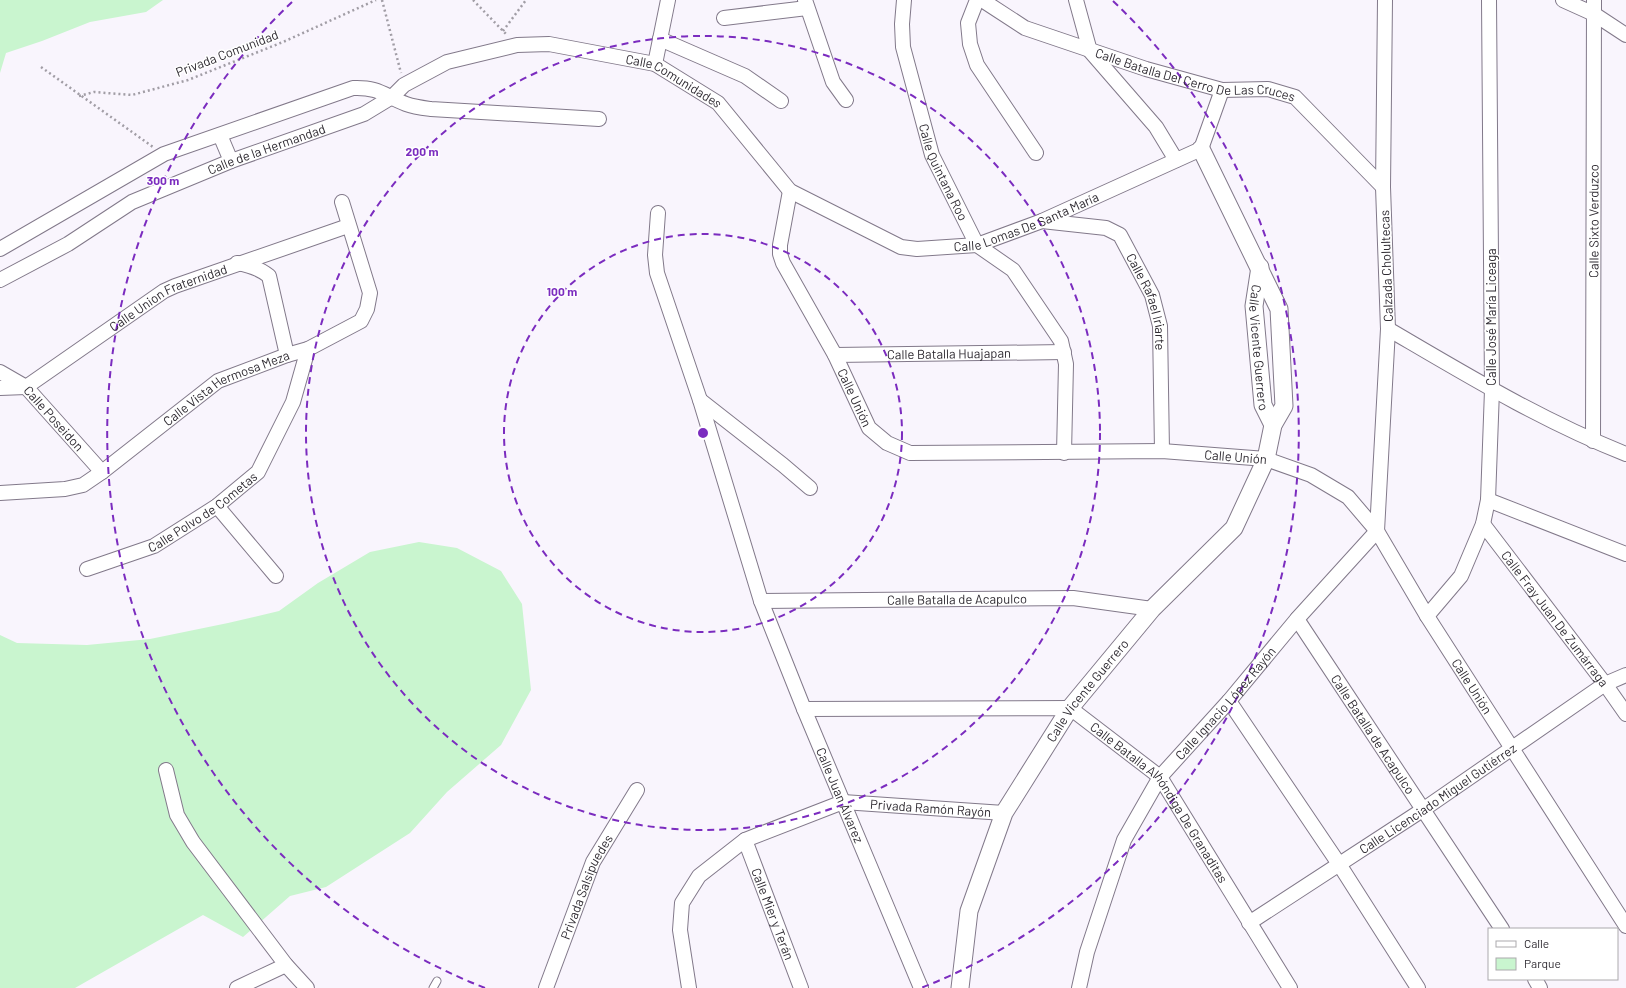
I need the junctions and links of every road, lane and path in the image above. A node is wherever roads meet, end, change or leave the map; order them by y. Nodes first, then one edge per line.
1 (376, 0) edge
2 (382, 0) edge
3 (473, 0) edge
4 (526, 0) edge
5 (668, 0) edge
6 (904, 0) edge
7 (977, 0) edge
8 (982, 0) edge
9 (1076, 0) edge
10 (1385, 0) edge
11 (1489, 0) edge
12 (1563, 0) edge
13 (806, 4) edge
14 (1594, 7) edge
15 (724, 18) dead end
16 (503, 31) junction
17 (1626, 35) edge
18 (660, 39) junction
19 (517, 45) junction
20 (1090, 51) junction
21 (655, 64) junction
22 (41, 67) dead end
23 (404, 85) junction
24 (1222, 90) junction
25 (79, 96) junction
26 (392, 97) junction
27 (846, 100) dead end
28 (781, 101) dead end
29 (599, 120) dead end
30 (220, 135) junction
31 (1200, 149) junction
32 (1036, 152) dead end
33 (164, 154) junction
34 (1176, 160) junction
35 (231, 161) junction
36 (1383, 187) junction
37 (790, 192) junction
38 (342, 202) dead end
39 (658, 213) dead end
40 (1042, 221) junction
41 (348, 226) junction
42 (977, 245) junction
43 (0, 249) edge
44 (237, 264) junction
45 (1260, 267) junction
46 (0, 280) edge
47 (1388, 329) junction
48 (308, 349) junction
49 (1064, 352) junction
50 (287, 355) junction
51 (835, 356) junction
52 (0, 372) edge
53 (26, 386) junction
54 (0, 388) edge
55 (1492, 390) junction
56 (700, 400) junction
57 (1274, 425) junction
58 (1593, 441) junction
59 (1162, 451) junction
60 (1064, 453) junction
61 (1626, 454) edge
62 (1266, 459) junction
63 (102, 472) junction
64 (810, 488) dead end
65 (0, 493) edge
66 (1488, 500) junction
67 (216, 506) junction
68 (1483, 524) junction
69 (1377, 531) junction
70 (1626, 554) edge
71 (87, 569) dead end
72 (276, 576) dead end
73 (761, 601) junction
74 (1152, 609) junction
75 (1427, 616) junction
76 (1297, 619) junction
77 (1626, 674) edge
78 (1605, 684) junction
79 (1228, 701) junction
80 (1070, 708) junction
81 (804, 709) junction
82 (1626, 714) edge
83 (1512, 748) junction
84 (166, 770) dead end
85 (1160, 778) junction
86 (637, 790) dead end
87 (843, 802) junction
88 (1424, 808) junction
89 (1004, 813) junction
90 (745, 840) junction
91 (1339, 864) junction
92 (1249, 923) junction
93 (1626, 926) edge
94 (1501, 928) edge
95 (286, 965) junction
96 (436, 981) dead end
97 (237, 988) edge
98 (307, 988) edge
99 (432, 988) edge
100 (546, 988) edge
101 (689, 988) edge
102 (801, 988) edge
103 (921, 988) edge
104 (960, 988) edge
105 (1079, 988) edge
106 (1290, 988) edge
107 (1418, 988) edge

1 - 25 path, Privada Comunidad
2 - 23 path
3 - 16 path
4 - 16 path
5 - 18 street
6 - 42 street, Calle Quintana Roo
7 - 32 street
8 - 20 street, Calle Batalla Del Cerro De Las Cruces
9 - 20 street
10 - 36 street, Calzada Cholultecas
11 - 55 street, Calle José María Liceaga
12 - 14 street
13 - 15 street
13 - 27 street
14 - 17 street
14 - 58 street, Calle Sixto Verduzco
16 - 19 path
18 - 21 street
18 - 28 street
19 - 21 street, Calle Comunidades
19 - 23 street, Calle Comunidades
20 - 24 street, Calle Batalla Del Cerro De Las Cruces
20 - 34 street
21 - 37 street, Calle Comunidades
22 - 25 path
23 - 26 street, Calle de la Hermandad
24 - 31 street
24 - 36 street, Calle Batalla Del Cerro De Las Cruces
25 - 33 path
26 - 29 street
26 - 30 street
26 - 35 street, Calle de la Hermandad
30 - 33 street
30 - 35 street
31 - 34 street, Calle Lomas De Santa María
31 - 45 street, Calle Vicente Guerrero
33 - 43 street
34 - 40 street, Calle Lomas De Santa María
35 - 46 street, Calle de la Hermandad
36 - 47 street, Calzada Cholultecas
37 - 42 street, Calle Lomas De Santa María
37 - 51 street, Calle Unión
38 - 41 street
39 - 56 street, Calle Juan Álvarez
40 - 42 street, Calle Lomas De Santa María
40 - 59 street, Calle Rafael Iriarte
41 - 44 street, Calle Union Fraternidad
41 - 48 street, Calle Vista Hermosa Meza
42 - 49 street, Calle Quintana Roo
44 - 50 street
44 - 53 street, Calle Union Fraternidad
45 - 57 street, Calle Vicente Guerrero
45 - 57 street, Calle Vicente Guerrero
47 - 55 street
47 - 69 street, Calzada Cholultecas
48 - 50 street, Calle Vista Hermosa Meza
48 - 67 street, Calle Polvo de Cometas
49 - 51 street, Calle Batalla Huajapan
49 - 60 street, Calle Quintana Roo
50 - 63 street, Calle Vista Hermosa Meza
51 - 60 street, Calle Unión
52 - 53 street, Calle Poseidon
53 - 54 street
53 - 63 street, Calle Poseidon
55 - 58 street
55 - 66 street, Calle José María Liceaga
56 - 64 street
56 - 73 street, Calle Juan Álvarez
57 - 62 street, Calle Vicente Guerrero
58 - 61 street
59 - 60 street, Calle Unión
59 - 62 street, Calle Unión
62 - 69 street, Calle Unión
62 - 74 street, Calle Vicente Guerrero
63 - 65 street, Calle Vista Hermosa Meza
66 - 68 street, Calle José María Liceaga
66 - 70 street
67 - 71 street, Calle Polvo de Cometas
67 - 72 street
68 - 75 street, Calle José María Liceaga
68 - 78 street, Calle Fray Juan De Zumárraga
69 - 75 street, Calle Unión
69 - 76 street, Calle Ignacio López Rayón
73 - 74 street, Calle Batalla de Acapulco
73 - 81 street, Calle Juan Álvarez
74 - 80 street, Calle Vicente Guerrero
75 - 83 street, Calle Unión
76 - 79 street, Calle Ignacio López Rayón
76 - 88 street, Calle Batalla de Acapulco
77 - 78 street, Calle Licenciado Miguel Gutiérrez
78 - 82 street, Calle Fray Juan De Zumárraga
78 - 83 street, Calle Licenciado Miguel Gutiérrez
79 - 85 street, Calle Ignacio López Rayón
79 - 91 street
80 - 81 street
80 - 85 street, Calle Batalla Alhóndiga De Granaditas
80 - 89 street, Calle Vicente Guerrero
81 - 87 street, Calle Juan Álvarez
83 - 88 street, Calle Licenciado Miguel Gutiérrez
83 - 93 street, Calle Unión
84 - 95 street
85 - 92 street, Calle Batalla Alhóndiga De Granaditas
85 - 105 street, Calle Ignacio López Rayón
86 - 100 street, Privada Salsipuedes
87 - 89 street, Privada Ramón Rayón
87 - 90 street, Privada Ramón Rayón
87 - 103 street, Calle Juan Álvarez
88 - 91 street, Calle Licenciado Miguel Gutiérrez
88 - 94 street, Calle Batalla de Acapulco
89 - 104 street, Calle Vicente Guerrero
90 - 101 street, Privada Ramón Rayón
90 - 102 street, Calle Mier y Terán
91 - 92 street, Calle Licenciado Miguel Gutiérrez
91 - 107 street
92 - 106 street, Calle Batalla Alhóndiga De Granaditas
95 - 97 street
95 - 98 street
96 - 99 lane

